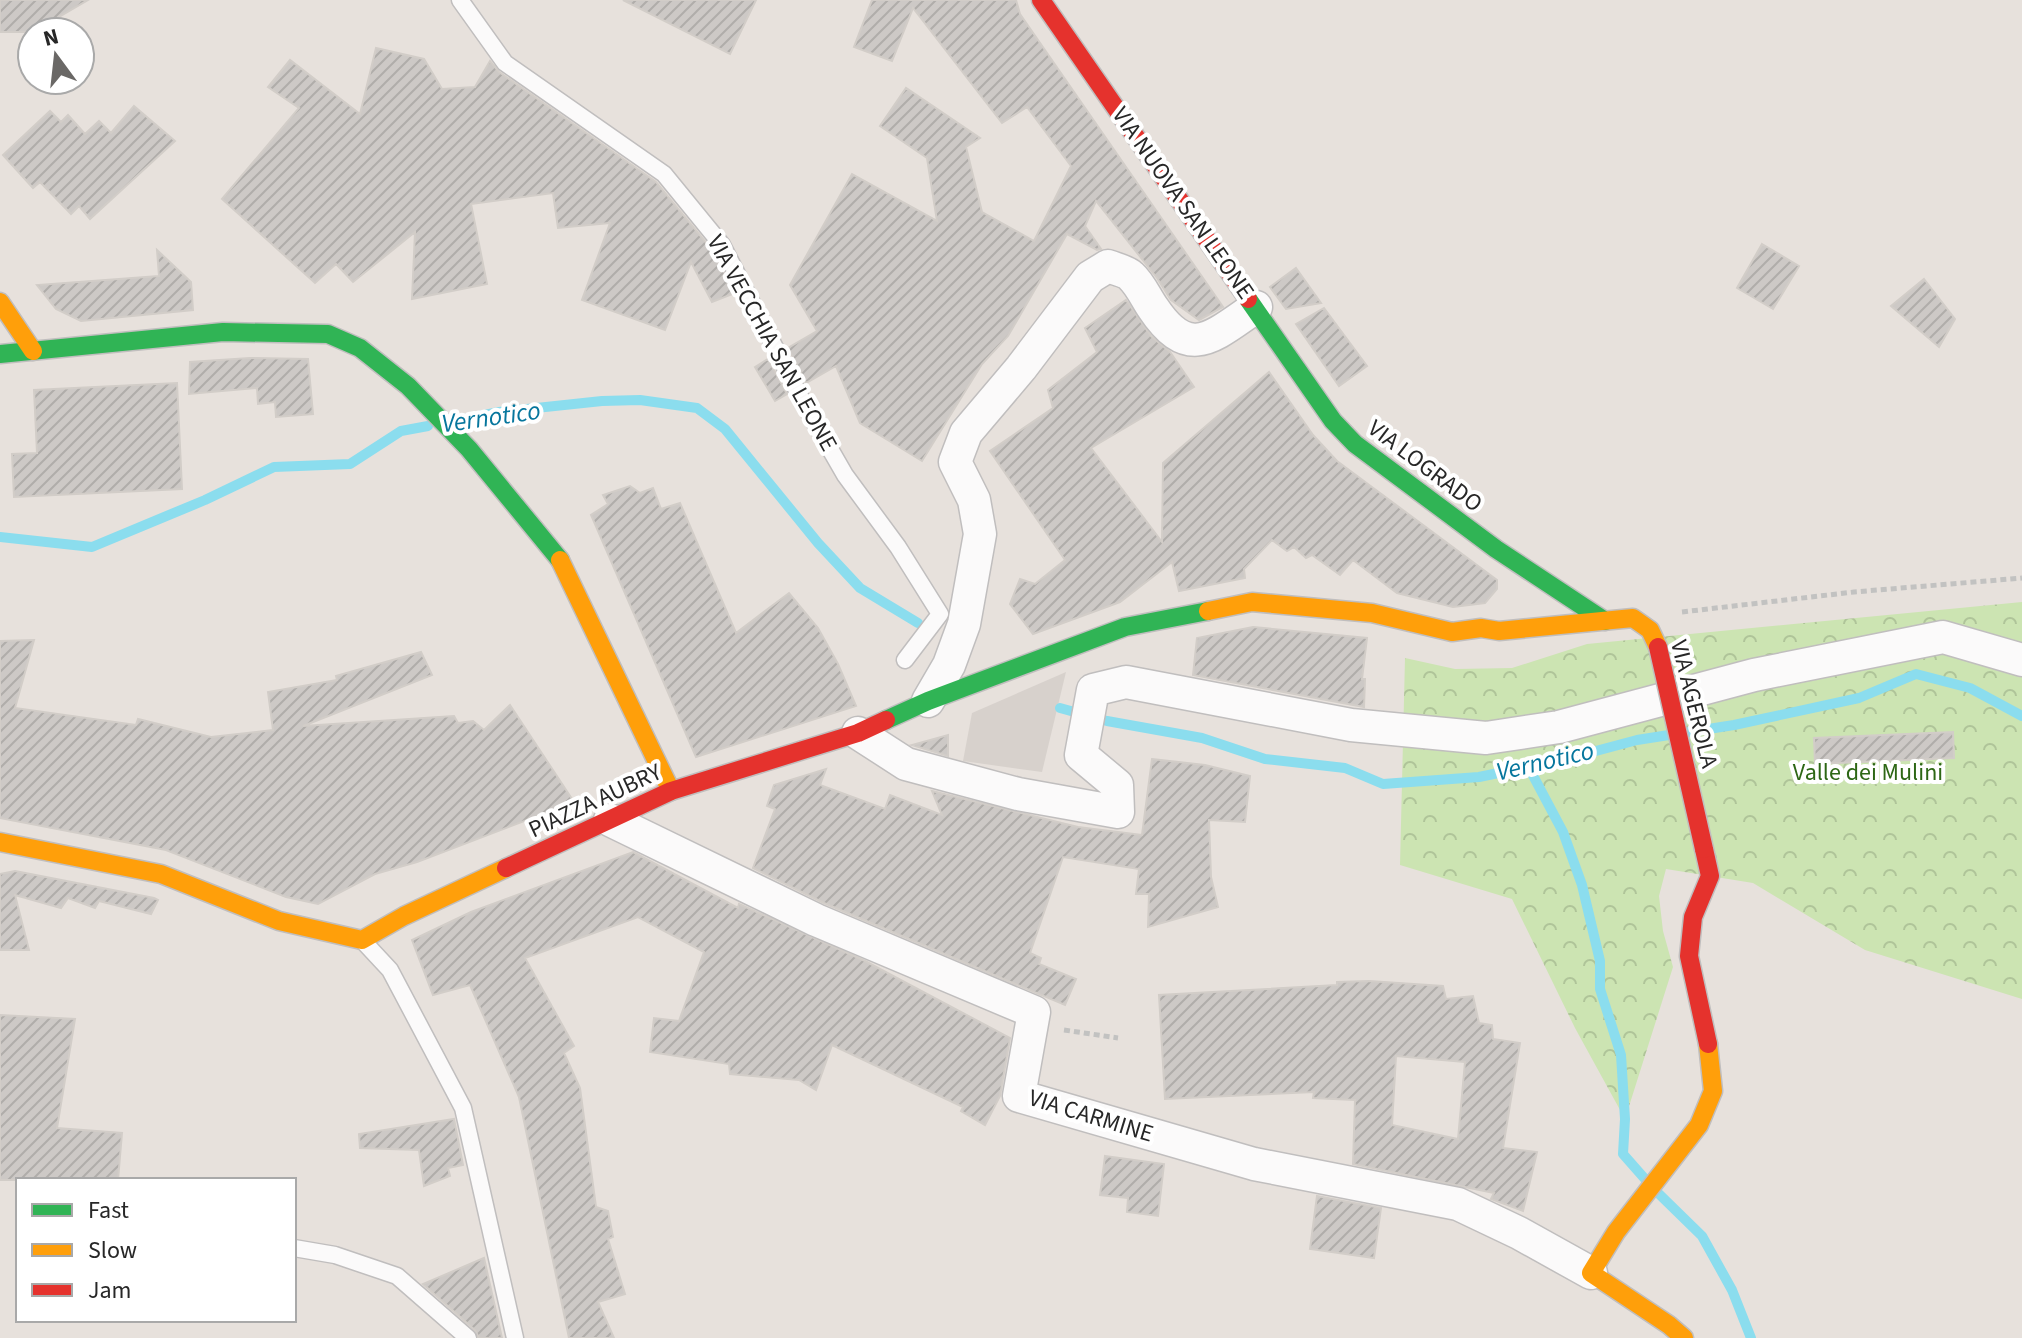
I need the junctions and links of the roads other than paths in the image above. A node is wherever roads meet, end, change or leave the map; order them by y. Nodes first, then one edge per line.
1 (460, 0) edge
2 (1041, 0) edge
3 (0, 302) edge
4 (1256, 307) junction
5 (33, 351) junction
6 (0, 354) edge
7 (1496, 549) junction
8 (1508, 573) dead end
9 (1605, 621) junction
10 (905, 660) dead end
11 (2022, 660) edge
12 (928, 701) junction
13 (858, 733) junction
14 (671, 791) junction
15 (610, 820) junction
16 (0, 842) edge
17 (362, 940) junction
18 (296, 1248) edge
19 (1591, 1273) junction
20 (468, 1338) edge
21 (515, 1338) edge
22 (1684, 1338) edge

1 - 10 lane, VIA VECCHIA SAN LEONE
2 - 4 street, VIA NUOVA SAN LEONE
3 - 5 street
4 - 7 street, VIA LOGRADO
4 - 12 street, VIA NUOVA SAN LEONE
5 - 6 street
5 - 14 street
7 - 8 street
7 - 9 street, VIA LOGRADO
9 - 12 street, PIAZZA AUBRY
9 - 19 street, VIA AGEROLA, bridge
11 - 13 street
12 - 13 street, PIAZZA AUBRY
13 - 14 street, PIAZZA AUBRY
14 - 15 street, PIAZZA AUBRY
15 - 17 street, PIAZZA AUBRY
15 - 19 street, VIA CARMINE
16 - 17 street
17 - 21 lane
18 - 20 lane
19 - 22 street

